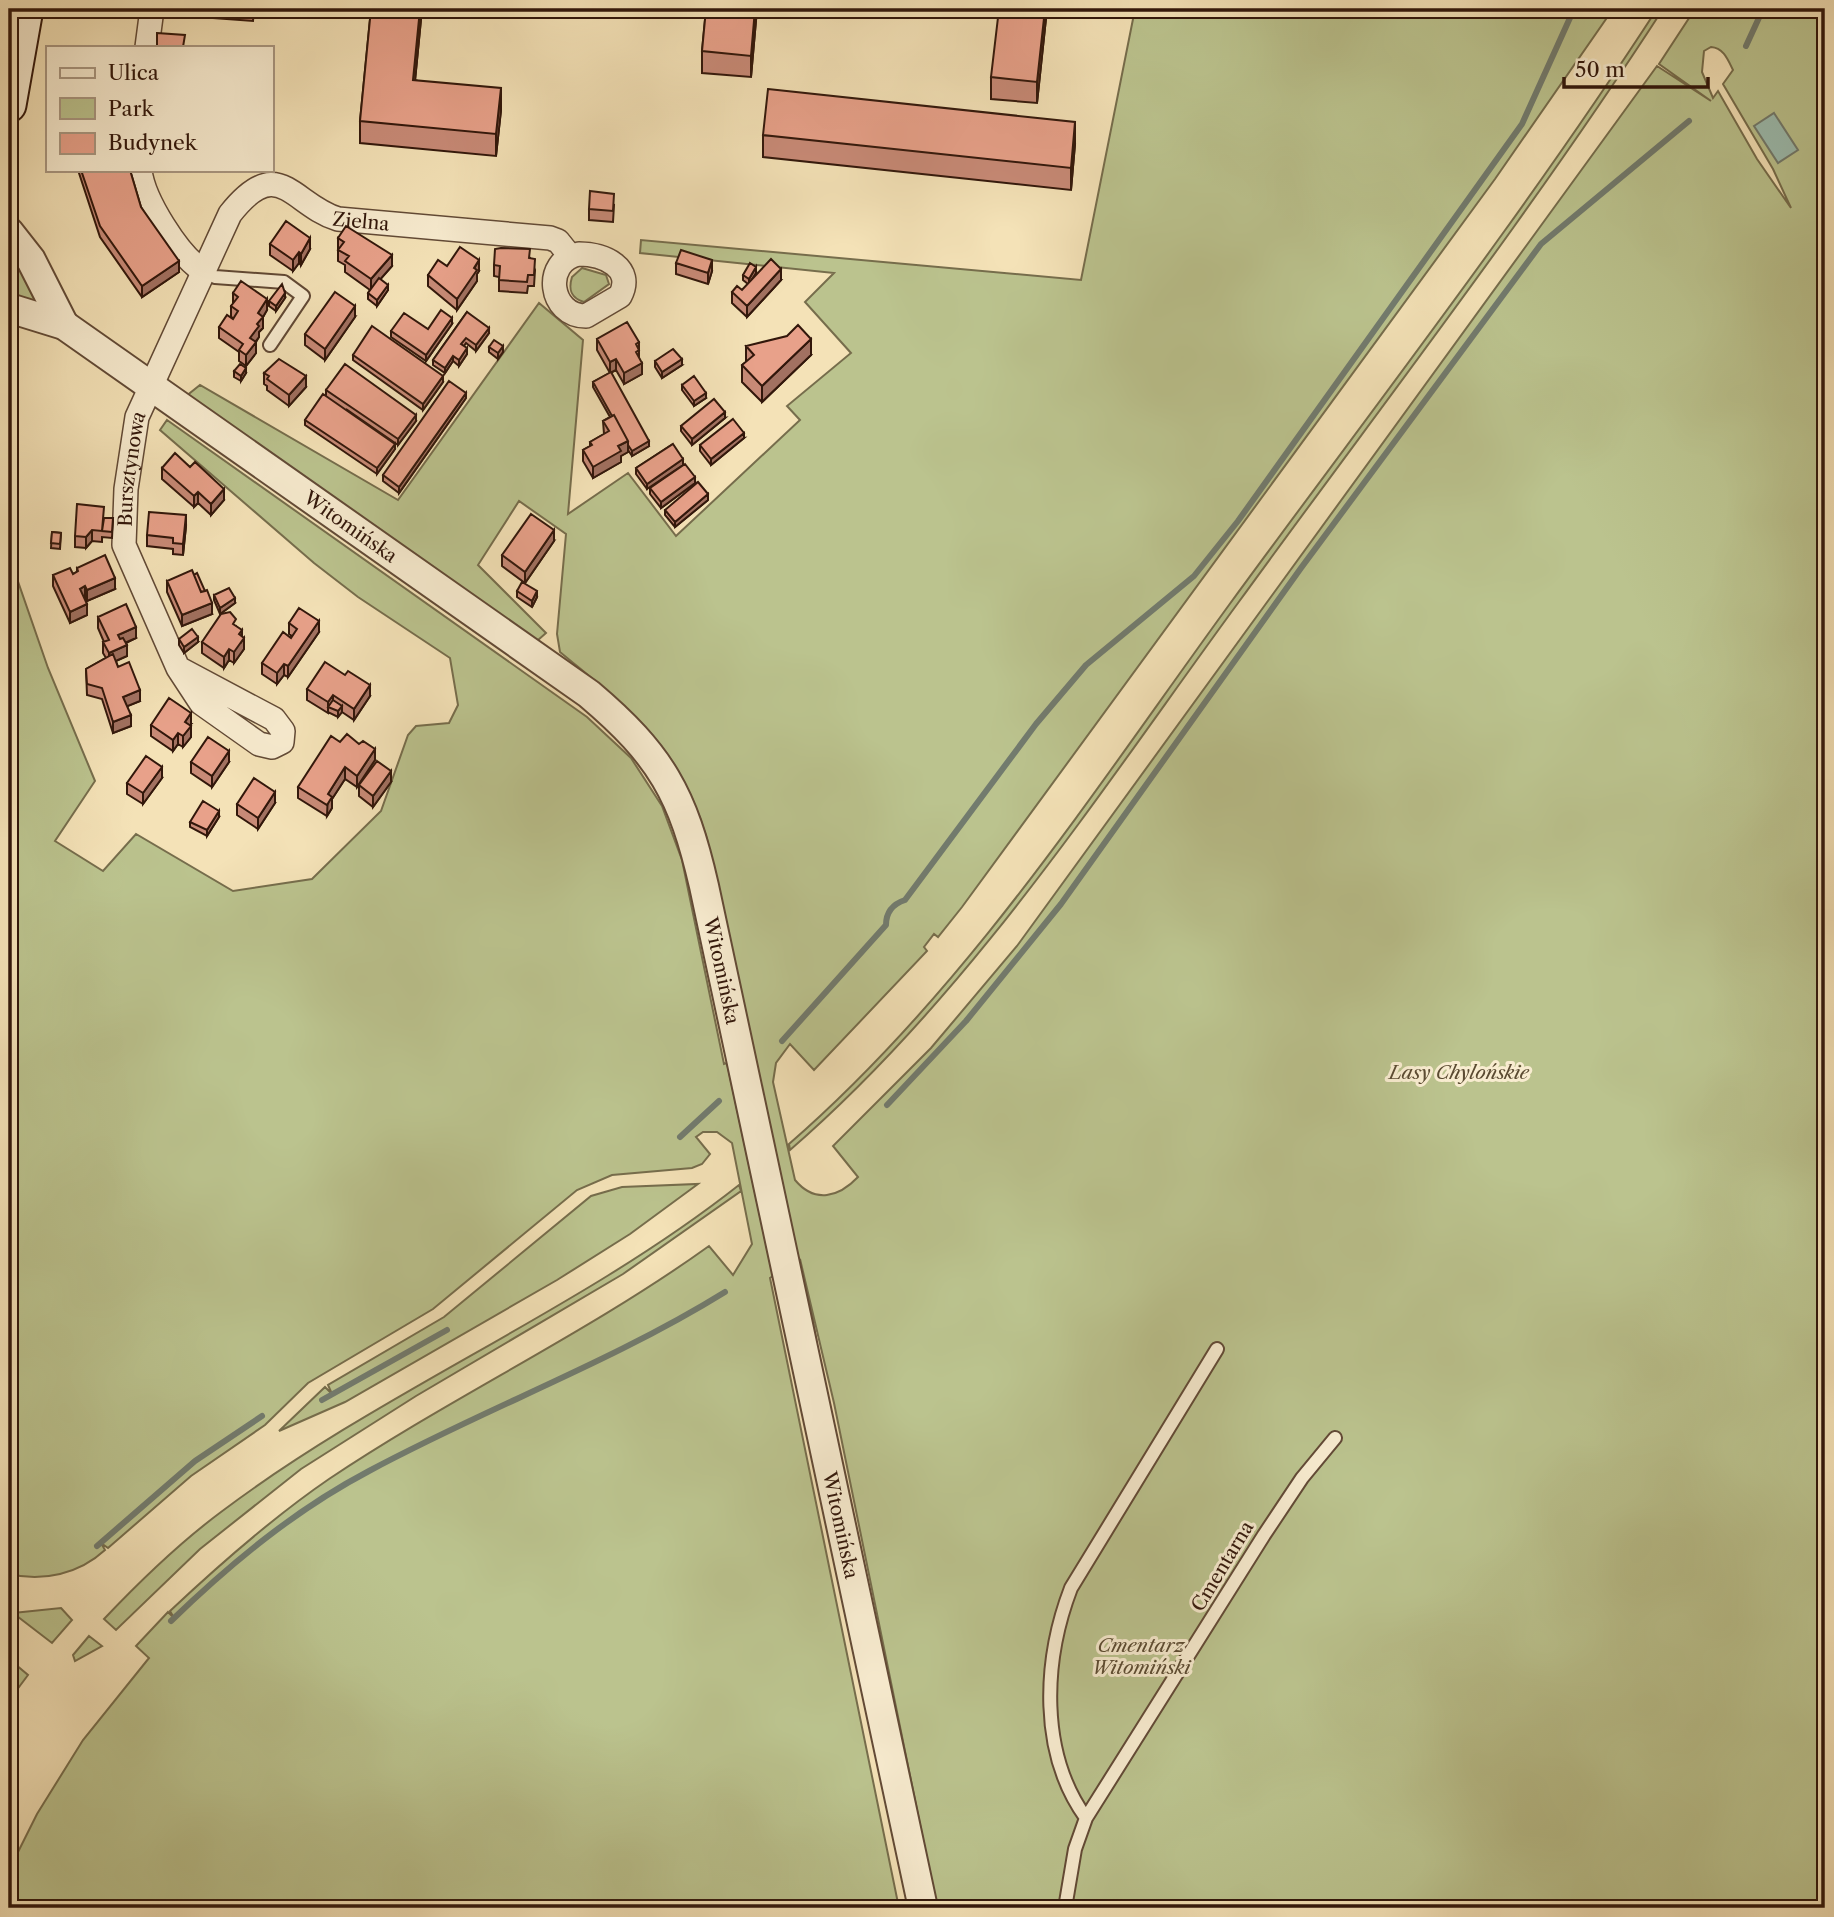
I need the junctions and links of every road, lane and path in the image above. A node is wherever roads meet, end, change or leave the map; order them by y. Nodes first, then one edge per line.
1 (26, 9) edge
2 (152, 9) edge
3 (147, 46) edge
4 (9, 105) edge
5 (140, 172) edge
6 (9, 232) edge
7 (570, 256) dead end
8 (203, 271) junction
9 (9, 308) edge
10 (64, 325) junction
11 (270, 345) dead end
12 (151, 388) junction
13 (178, 668) dead end
14 (1217, 1349) dead end
15 (1335, 1438) dead end
16 (1086, 1818) junction
17 (923, 1908) edge
18 (1065, 1908) edge

1 - 4 main road
2 - 3 street
5 - 8 street
6 - 10 street, Witomińska
7 - 8 street, Zielna
8 - 11 lane
8 - 12 street, Zielna
9 - 10 street, Witomińska
10 - 12 street, Witomińska
12 - 13 street, Bursztynowa
12 - 17 street, Witomińska
14 - 16 lane
15 - 16 lane, Cmentarna
16 - 18 lane, Cmentarna

